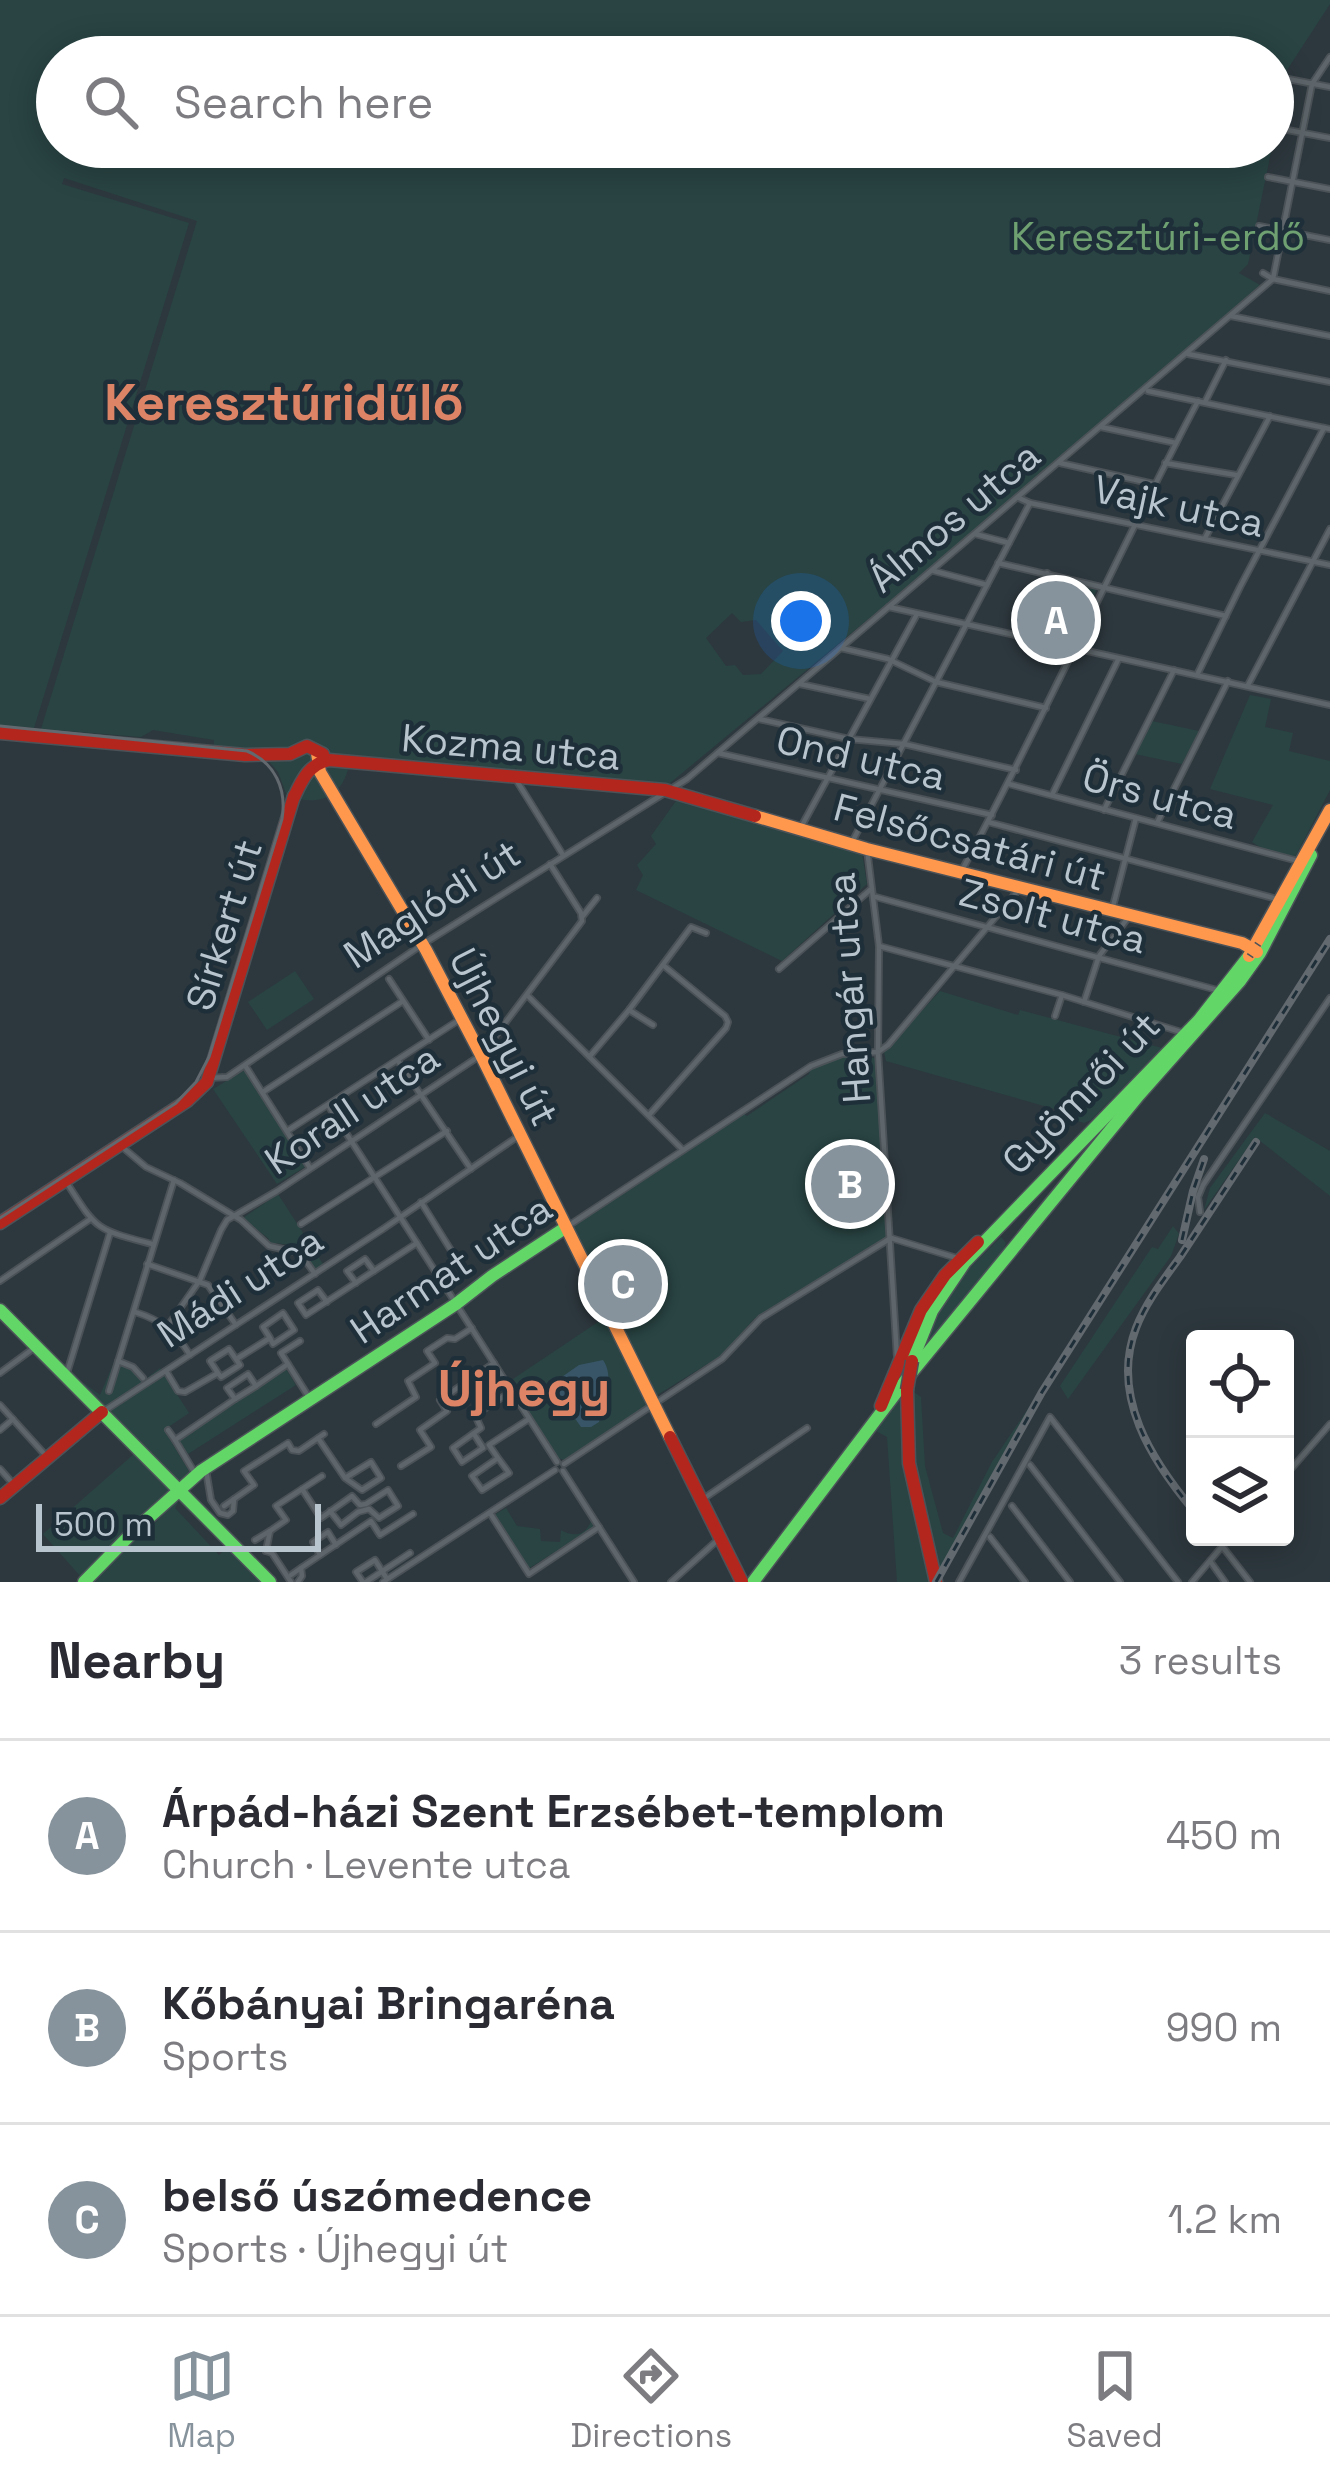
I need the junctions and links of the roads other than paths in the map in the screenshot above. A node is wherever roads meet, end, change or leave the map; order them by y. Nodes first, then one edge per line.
1 (1330, 57) edge
2 (1294, 80) edge
3 (1312, 84) junction
4 (1330, 87) edge
5 (1294, 131) edge
6 (1303, 133) junction
7 (1330, 138) edge
8 (1268, 177) dead end
9 (1293, 182) junction
10 (1330, 189) edge
11 (1259, 226) dead end
12 (1283, 230) junction
13 (1330, 240) edge
14 (1263, 272) dead end
15 (1273, 279) junction
16 (1330, 291) edge
17 (1231, 316) junction
18 (1330, 336) edge
19 (1187, 353) junction
20 (1226, 361) junction
21 (1330, 382) edge
22 (1144, 390) junction
23 (1202, 401) junction
24 (1270, 416) junction
25 (1101, 427) junction
26 (1327, 428) edge
27 (1176, 442) junction
28 (1060, 463) junction
29 (1165, 463) junction
30 (1239, 475) junction
31 (1154, 484) junction
32 (1019, 498) junction
33 (1030, 502) junction
34 (1133, 524) junction
35 (1330, 529) edge
36 (975, 534) junction
37 (1204, 539) junction
38 (1009, 543) junction
39 (1259, 550) junction
40 (1313, 561) junction
41 (998, 562) junction
42 (1330, 565) edge
43 (933, 571) junction
44 (1047, 573) junction
45 (987, 584) junction
46 (1104, 586) junction
47 (889, 607) junction
48 (917, 614) junction
49 (1226, 616) junction
50 (966, 625) junction
51 (1032, 638) junction
52 (841, 648) junction
53 (1075, 648) junction
54 (1119, 658) junction
55 (892, 661) junction
56 (1174, 670) junction
57 (1197, 676) junction
58 (1228, 681) junction
59 (936, 682) junction
60 (799, 684) junction
61 (1248, 685) junction
62 (870, 699) junction
63 (1330, 705) edge
64 (1046, 708) junction
65 (759, 719) junction
66 (0, 733) edge
67 (849, 739) junction
68 (904, 744) junction
69 (718, 753) junction
70 (305, 761) junction
71 (1016, 770) junction
72 (514, 778) junction
73 (827, 779) junction
74 (1009, 784) junction
75 (665, 790) junction
76 (879, 791) junction
77 (1052, 795) junction
78 (1330, 800) edge
79 (1104, 810) junction
80 (1330, 810) edge
81 (1136, 818) junction
82 (990, 819) junction
83 (1330, 819) edge
84 (1157, 824) junction
85 (800, 829) junction
86 (851, 844) junction
87 (867, 849) junction
88 (563, 855) junction
89 (1125, 859) junction
90 (1298, 860) junction
91 (550, 863) junction
92 (961, 872) junction
93 (1021, 887) junction
94 (873, 892) junction
95 (597, 898) dead end
96 (1277, 898) junction
97 (1112, 910) junction
98 (1130, 915) junction
99 (582, 917) junction
100 (988, 925) junction
101 (706, 933) dead end
102 (423, 944) junction
103 (879, 946) junction
104 (1254, 950) junction
105 (1099, 956) junction
106 (663, 965) junction
107 (955, 965) junction
108 (779, 969) dead end
109 (389, 979) dead end
110 (1217, 990) junction
111 (528, 995) junction
112 (1062, 995) junction
113 (1330, 998) edge
114 (404, 1001) junction
115 (1084, 1002) junction
116 (629, 1010) junction
117 (1055, 1016) dead end
118 (462, 1018) junction
119 (652, 1025) dead end
120 (1181, 1032) junction
121 (429, 1040) junction
122 (878, 1052) junction
123 (482, 1054) junction
124 (590, 1056) junction
125 (398, 1060) junction
126 (244, 1064) junction
127 (211, 1075) junction
128 (263, 1092) junction
129 (423, 1095) junction
130 (328, 1105) junction
131 (650, 1115) junction
132 (1111, 1130) junction
133 (287, 1131) junction
134 (447, 1131) junction
135 (520, 1135) junction
136 (351, 1142) junction
137 (120, 1144) junction
138 (1077, 1146) junction
139 (683, 1149) junction
140 (310, 1168) junction
141 (471, 1169) junction
142 (375, 1178) junction
143 (65, 1180) junction
144 (174, 1180) junction
145 (421, 1202) junction
146 (1200, 1212) dead end
147 (236, 1216) junction
148 (400, 1217) junction
149 (90, 1219) junction
150 (0, 1223) edge
151 (301, 1224) dead end
152 (566, 1228) junction
153 (110, 1233) junction
154 (890, 1238) junction
155 (417, 1244) junction
156 (154, 1245) junction
157 (960, 1259) junction
158 (457, 1260) dead end
159 (147, 1264) junction
160 (374, 1271) junction
161 (315, 1274) junction
162 (200, 1280) junction
163 (0, 1281) edge
164 (356, 1283) junction
165 (327, 1302) junction
166 (457, 1306) junction
167 (0, 1310) edge
168 (133, 1311) junction
169 (236, 1325) junction
170 (167, 1327) junction
171 (472, 1328) junction
172 (270, 1338) junction
173 (901, 1339) junction
174 (300, 1341) dead end
175 (36, 1346) junction
176 (190, 1355) junction
177 (236, 1359) junction
178 (118, 1361) junction
179 (494, 1363) junction
180 (288, 1364) junction
181 (166, 1371) junction
182 (904, 1372) junction
183 (0, 1373) edge
184 (218, 1373) junction
185 (66, 1376) junction
186 (143, 1378) dead end
187 (256, 1386) junction
188 (109, 1391) dead end
189 (512, 1391) junction
190 (235, 1399) junction
191 (310, 1399) junction
192 (654, 1403) junction
193 (0, 1405) edge
194 (102, 1412) junction
195 (530, 1418) junction
196 (13, 1419) junction
197 (376, 1424) dead end
198 (1330, 1424) edge
199 (807, 1428) dead end
200 (0, 1430) edge
201 (168, 1430) dead end
202 (474, 1434) junction
203 (175, 1440) junction
204 (48, 1458) junction
205 (498, 1458) junction
206 (1030, 1465) dead end
207 (401, 1466) dead end
208 (1294, 1466) edge
209 (560, 1467) junction
210 (0, 1468) edge
211 (201, 1473) junction
212 (322, 1476) dead end
213 (345, 1478) junction
214 (15, 1486) junction
215 (302, 1489) junction
216 (179, 1491) junction
217 (0, 1498) edge
218 (234, 1499) junction
219 (702, 1500) junction
220 (224, 1506) dead end
221 (1012, 1506) dead end
222 (330, 1511) junction
223 (490, 1513) junction
224 (412, 1514) dead end
225 (599, 1527) junction
226 (270, 1531) junction
227 (990, 1537) dead end
228 (721, 1538) junction
229 (255, 1540) dead end
230 (335, 1544) junction
231 (1222, 1546) joint
232 (410, 1553) dead end
233 (257, 1554) junction
234 (320, 1555) junction
235 (1210, 1561) junction
236 (382, 1572) junction
237 (293, 1579) edge
238 (385, 1581) edge
239 (84, 1582) edge
240 (270, 1582) edge
241 (364, 1582) edge
242 (634, 1582) edge
243 (670, 1582) edge
244 (742, 1582) edge
245 (753, 1582) edge
246 (936, 1582) edge
247 (959, 1582) edge
248 (1025, 1582) edge
249 (1070, 1582) edge
250 (1120, 1582) edge
251 (1178, 1582) edge
252 (1192, 1582) edge
253 (1225, 1582) edge
254 (1250, 1582) edge

1 - 3 street
2 - 3 street
3 - 4 street
3 - 6 street
5 - 6 street
6 - 7 street
6 - 9 street
8 - 9 street
9 - 10 street
9 - 12 street
11 - 12 street
12 - 13 street
12 - 15 street
14 - 15 street
15 - 16 street
15 - 17 street, Álmos utca
17 - 18 street
17 - 19 street, Álmos utca
19 - 20 street
19 - 22 street, Álmos utca
20 - 21 street
20 - 23 street
22 - 23 street
22 - 25 street, Álmos utca
23 - 24 street
23 - 27 street
24 - 26 street
24 - 30 street
25 - 27 street
25 - 28 street, Álmos utca
26 - 39 street
27 - 29 street
28 - 31 street
28 - 32 street, Álmos utca
29 - 30 street
29 - 31 street
30 - 37 street
31 - 34 street
32 - 33 street, Vajk utca
32 - 36 street, Álmos utca
33 - 34 street, Vajk utca
33 - 38 street
34 - 37 street, Vajk utca
34 - 46 street
35 - 40 street
36 - 38 street
36 - 43 street, Álmos utca
37 - 39 street, Vajk utca
38 - 41 street
39 - 40 street, Vajk utca
39 - 49 street
40 - 42 street, Vajk utca
40 - 61 street
41 - 44 street
41 - 45 street
43 - 45 street
43 - 47 street, Álmos utca
44 - 46 street
44 - 51 street
45 - 50 street
46 - 49 street
46 - 53 street
47 - 48 street
47 - 52 street, Álmos utca
48 - 50 street
48 - 55 street
49 - 57 street
50 - 51 street
50 - 59 street
51 - 53 street
52 - 55 street
52 - 60 street, Álmos utca
53 - 54 street
53 - 64 street
54 - 56 street
54 - 77 street
55 - 59 street
55 - 62 street
56 - 57 street
56 - 79 street
57 - 58 street
58 - 61 street
58 - 84 street
59 - 64 street
59 - 68 street
60 - 62 street
60 - 65 street, Álmos utca
61 - 63 street
62 - 67 street
64 - 71 street
65 - 67 street
65 - 69 street, Álmos utca
66 - 70 street, Kozma utca
67 - 68 street
67 - 73 street
68 - 71 street
68 - 76 street
69 - 73 street, Ond utca
69 - 75 street, Álmos utca
70 - 72 street, Kozma utca
70 - 102 street, Újhegyi út
70 - 127 street, Sírkert út
71 - 74 street
72 - 75 street, Kozma utca
72 - 88 street
73 - 76 street, Ond utca
73 - 85 street
74 - 77 street, Örs utca
74 - 82 street
75 - 85 street, Felsőcsatári út
75 - 88 street, Maglódi út
76 - 82 street, Ond utca
76 - 86 street
77 - 79 street, Örs utca
78 - 90 street, Gyömrői út
79 - 81 street, Örs utca
80 - 138 street
81 - 84 street, Örs utca
81 - 89 street
82 - 89 street, Ond utca
82 - 92 street
83 - 104 street, Gyömrői út
84 - 90 street, Örs utca
85 - 86 street, Felsőcsatári út
86 - 87 street, Felsőcsatári út
87 - 92 street, Felsőcsatári út
87 - 94 street, Hangár utca
88 - 91 street, Maglódi út
89 - 96 street, Ond utca
89 - 97 street
90 - 96 street, Gyömrői út
91 - 99 street
91 - 102 street, Maglódi út
92 - 93 street, Felsőcsatári út
93 - 97 street, Felsőcsatári út
93 - 100 street
94 - 100 street, Zsolt utca
94 - 103 street, Hangár utca
94 - 108 street
95 - 99 street, Korall utca
96 - 104 street, Gyömrői út
97 - 98 street, Felsőcsatári út
98 - 104 street, Felsőcsatári út
98 - 105 street
99 - 111 street, Korall utca
100 - 105 street, Zsolt utca
100 - 107 street
101 - 106 street
102 - 118 street, Újhegyi út
102 - 126 street, Maglódi út
103 - 107 street
103 - 122 street, Hangár utca
104 - 110 street, Gyömrői út
104 - 132 street, Gyömrői út
105 - 110 street, Zsolt utca
105 - 115 street
106 - 116 street
106 - 131 street
107 - 112 street
107 - 122 street
109 - 114 street
110 - 120 street, Gyömrői út
111 - 123 street, Korall utca
111 - 124 street
112 - 115 street
112 - 117 street
113 - 146 street
114 - 121 street
114 - 128 street
115 - 120 street
116 - 119 street
116 - 124 street
118 - 121 street
118 - 123 street, Újhegyi út
120 - 157 street, Gyömrői út
121 - 125 street
122 - 139 street, Harmat utca
122 - 154 street, Hangár utca
123 - 129 street, Korall utca
123 - 135 street, Újhegyi út
124 - 131 street
125 - 129 street
125 - 130 street
126 - 127 street, Maglódi út
126 - 128 street
127 - 137 street
128 - 133 street
129 - 134 street
129 - 136 street, Korall utca
130 - 133 street
130 - 136 street
131 - 139 street
132 - 138 street, Gyömrői út
132 - 182 street, Gyömrői út
133 - 140 street
134 - 141 street
134 - 142 street
135 - 141 street, Mádi utca
135 - 152 street, Újhegyi út
136 - 140 street, Korall utca
136 - 142 street
137 - 143 street
137 - 144 street
138 - 182 street
139 - 152 street, Harmat utca
140 - 147 street, Korall utca
141 - 145 street, Mádi utca
142 - 148 street
142 - 151 street
143 - 149 street
143 - 150 street
144 - 147 street
144 - 156 street
145 - 148 street, Mádi utca
145 - 158 street
147 - 161 street
147 - 162 street
148 - 155 street
148 - 161 street, Mádi utca
149 - 153 street
149 - 163 street
152 - 166 street, Harmat utca
152 - 192 street, Újhegyi út
153 - 156 street
153 - 185 street
154 - 157 street
154 - 173 street, Hangár utca
154 - 192 street
155 - 160 street
155 - 166 street
156 - 159 street
157 - 173 street, Gyömrői út
159 - 162 street
159 - 168 street
160 - 164 street
160 - 164 street
161 - 169 street, Mádi utca
162 - 169 street
162 - 170 street
164 - 165 street
165 - 165 street
166 - 171 street
166 - 191 street, Harmat utca
167 - 175 street
168 - 170 street
168 - 178 street
169 - 176 street, Mádi utca
170 - 176 street
171 - 179 street
171 - 197 street
172 - 172 street
172 - 177 street
173 - 182 street, Gyömrői út
174 - 180 street
175 - 183 street
175 - 185 street
176 - 181 street, Mádi utca
177 - 184 street
177 - 184 street
178 - 186 street
178 - 188 street
179 - 189 street
179 - 207 street
180 - 187 street
180 - 191 street
181 - 184 street
181 - 194 street, Mádi utca
182 - 245 street, Gyömrői út
182 - 246 street
185 - 194 street
187 - 190 street
187 - 190 street
189 - 195 street
189 - 202 street
190 - 203 street
191 - 211 street, Harmat utca
192 - 209 street
192 - 219 street, Újhegyi út
193 - 196 street
194 - 204 street, Mádi utca
194 - 216 street
195 - 205 street
195 - 209 street
196 - 200 street
196 - 204 street
198 - 208 street
199 - 219 street
201 - 203 street
202 - 202 street
203 - 211 street
204 - 214 street, Mádi utca
205 - 205 street
206 - 250 street
209 - 223 street
209 - 225 street
210 - 214 street
211 - 216 street, Harmat utca
211 - 218 street
212 - 215 street
213 - 213 street
213 - 218 street
214 - 217 street, Mádi utca
215 - 222 street
215 - 226 street
216 - 233 street
216 - 239 street, Harmat utca
218 - 220 street
219 - 228 street, Újhegyi út
221 - 249 street
222 - 222 street
223 - 225 street
223 - 238 street
224 - 230 street
225 - 242 street
226 - 229 street
226 - 233 street
227 - 248 street
228 - 243 street
228 - 244 street, Újhegyi út
230 - 234 street
230 - 234 street
231 - 235 street
231 - 254 street
232 - 236 street
233 - 237 street
233 - 240 street
234 - 237 street
235 - 252 street
235 - 253 street
236 - 238 street
236 - 241 street
236 - 241 street
247 - 251 street

